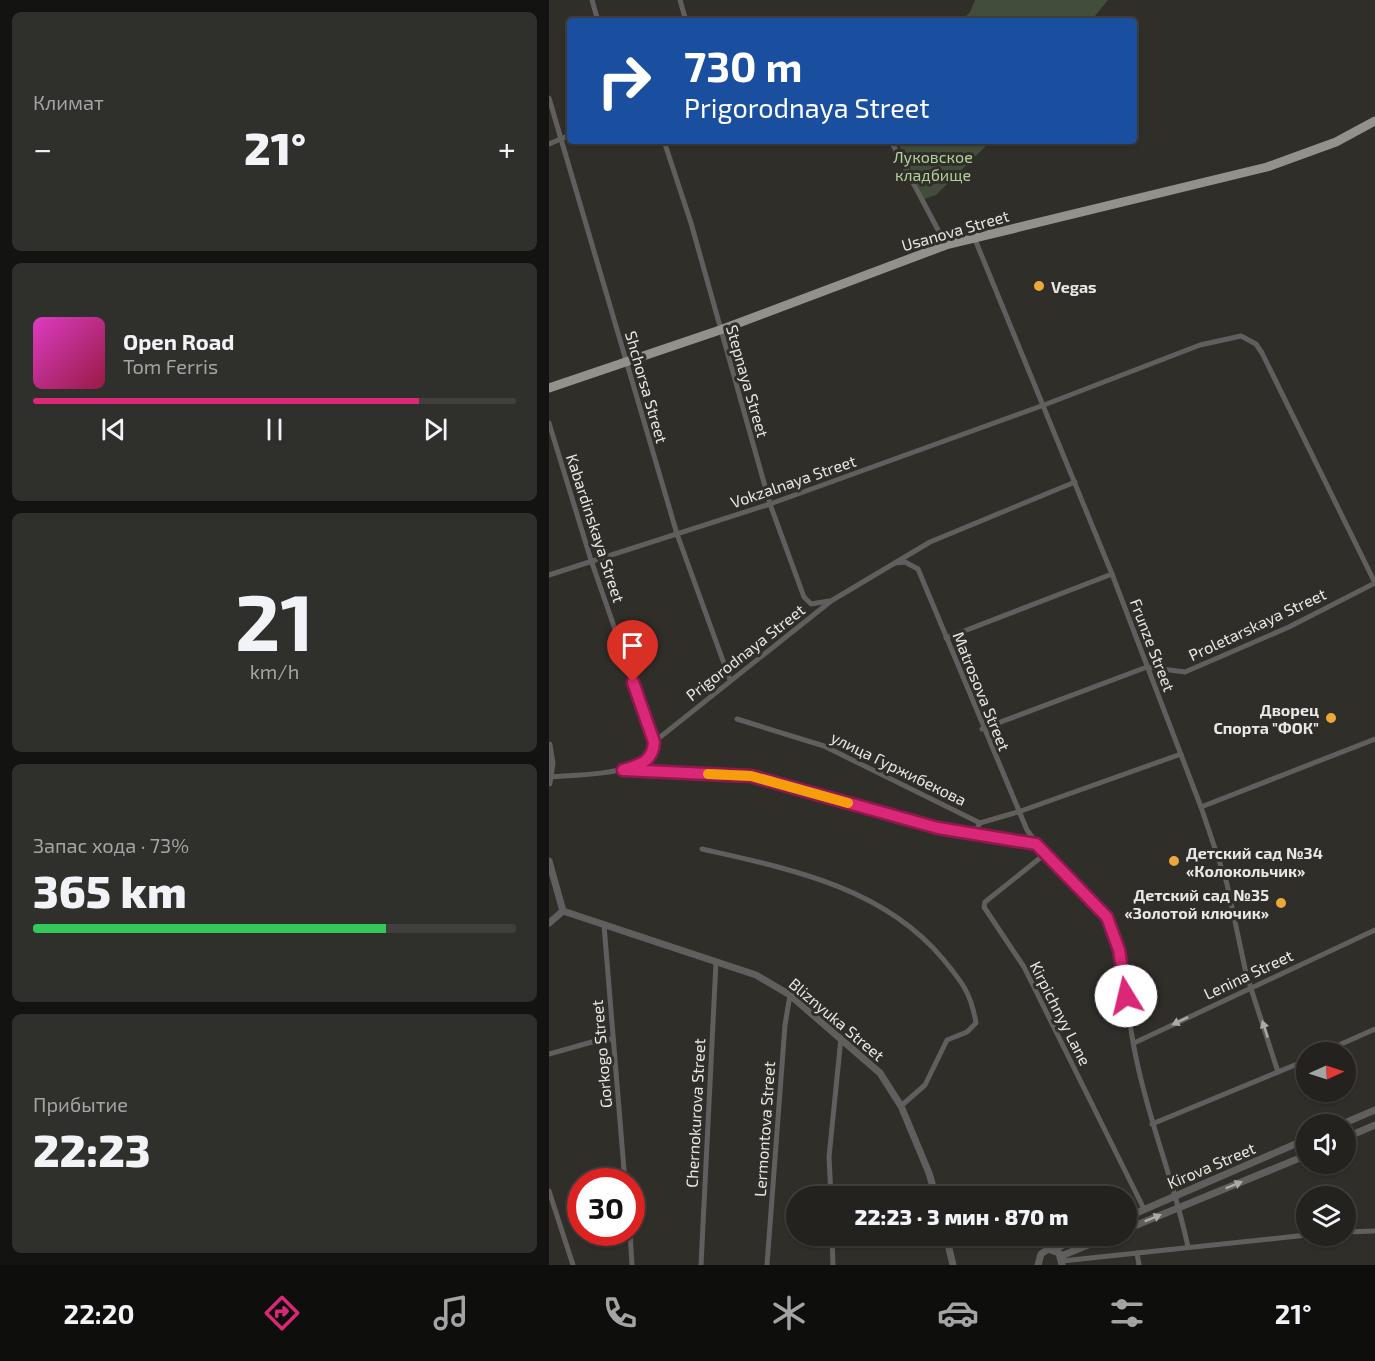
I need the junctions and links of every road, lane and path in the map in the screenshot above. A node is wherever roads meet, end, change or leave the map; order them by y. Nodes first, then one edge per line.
1 (592, 0) edge
2 (680, 0) edge
3 (597, 18) edge
4 (685, 18) edge
5 (549, 98) edge
6 (1375, 121) edge
7 (567, 136) edge
8 (561, 139) junction
9 (549, 144) edge
10 (665, 144) edge
11 (893, 144) edge
12 (974, 237) junction
13 (946, 245) junction
14 (720, 330) junction
15 (627, 361) junction
16 (549, 388) edge
17 (1044, 405) junction
18 (549, 423) edge
19 (1075, 482) junction
20 (769, 504) junction
21 (677, 534) junction
22 (591, 560) junction
23 (895, 563) junction
24 (1112, 574) junction
25 (549, 575) edge
26 (1375, 583) edge
27 (831, 601) junction
28 (946, 638) junction
29 (1147, 667) junction
30 (730, 680) junction
31 (737, 719) dead end
32 (982, 729) junction
33 (1375, 739) edge
34 (654, 742) junction
35 (549, 745) edge
36 (1181, 754) junction
37 (623, 770) junction
38 (550, 780) edge
39 (1201, 807) junction
40 (1018, 812) junction
41 (980, 823) junction
42 (973, 835) junction
43 (1036, 844) junction
44 (702, 849) dead end
45 (1044, 854) junction
46 (549, 861) edge
47 (563, 911) junction
48 (549, 923) edge
49 (604, 924) junction
50 (1375, 930) edge
51 (717, 962) junction
52 (1251, 986) junction
53 (790, 995) junction
54 (1375, 1029) edge
55 (841, 1037) junction
56 (613, 1039) junction
57 (1346, 1042) edge
58 (1134, 1043) junction
59 (549, 1054) edge
60 (1296, 1065) edge
61 (1278, 1072) junction
62 (901, 1106) junction
63 (1375, 1110) edge
64 (1356, 1118) edge
65 (1152, 1124) junction
66 (1375, 1125) edge
67 (1356, 1133) edge
68 (1296, 1144) edge
69 (1296, 1160) edge
70 (624, 1168) edge
71 (830, 1186) edge
72 (933, 1186) edge
73 (549, 1191) edge
74 (1176, 1195) junction
75 (1180, 1208) junction
76 (1144, 1209) junction
77 (1137, 1212) edge
78 (1137, 1225) edge
79 (1375, 1231) edge
80 (1356, 1232) edge
81 (1296, 1236) edge
82 (631, 1246) edge
83 (833, 1246) edge
84 (948, 1246) edge
85 (1061, 1246) edge
86 (1091, 1246) edge
87 (1188, 1247) junction
88 (1053, 1250) junction
89 (1137, 1252) junction
90 (1085, 1258) junction
91 (1062, 1261) edge
92 (1038, 1264) edge
93 (573, 1265) edge
94 (632, 1265) edge
95 (701, 1265) edge
96 (767, 1265) edge
97 (833, 1265) edge
98 (953, 1265) edge
99 (1030, 1265) edge
100 (1087, 1265) edge
101 (1139, 1265) edge

1 - 3 street
2 - 4 street
5 - 8 street, Shchorsa Street
6 - 12 main road, Usanova Street
7 - 8 street
8 - 9 street
8 - 15 street, Shchorsa Street
10 - 14 street, Stepnaya Street
11 - 13 street
12 - 13 main road, Usanova Street
12 - 17 street, Frunze Street
13 - 14 main road, Usanova Street
14 - 15 main road, Usanova Street
14 - 20 street, Stepnaya Street
15 - 16 main road, Usanova Street
15 - 21 street, Shchorsa Street
17 - 19 street, Frunze Street
17 - 20 street, Vokzalnaya Street
17 - 26 street, Vokzalnaya Street
18 - 22 street, Kabardinskaya Street
19 - 23 street, Prigorodnaya Street
19 - 24 street, Frunze Street
20 - 21 street, Vokzalnaya Street
20 - 27 street, Stepnaya Street
21 - 22 street, Vokzalnaya Street
21 - 30 street, Shchorsa Street
22 - 25 street, Vokzalnaya Street
22 - 34 street, Kabardinskaya Street
23 - 27 street, Prigorodnaya Street
23 - 28 street, Matrosova Street
24 - 28 street
24 - 29 street, Frunze Street
26 - 29 street, Proletarskaya Street
27 - 30 street, Prigorodnaya Street
28 - 32 street, Matrosova Street
29 - 32 street
29 - 36 street, Frunze Street
30 - 34 street, Prigorodnaya Street
31 - 41 street, улица Гуржибекова
32 - 40 street, Matrosova Street
33 - 39 street
34 - 37 street, Prigorodnaya Street
35 - 38 street
36 - 39 street, Frunze Street
36 - 40 street
37 - 38 street, Prigorodnaya Street
37 - 42 street
39 - 52 street, Frunze Street
40 - 41 street
40 - 43 street, Matrosova Street
41 - 42 street
42 - 43 street
43 - 45 street, Matrosova Street
44 - 62 street
45 - 58 street, Matrosova Street
45 - 76 street, Kirpichnyy Lane
46 - 47 street
47 - 48 street
47 - 49 street, Bliznyuka Street
49 - 51 street, Bliznyuka Street
49 - 56 street, Gorkogo Street
50 - 52 street, Lenina Street
51 - 53 street, Bliznyuka Street
51 - 95 street, Chernokurova Street
52 -> 58 street, Lenina Street
61 -> 52 street, Frunze Street
53 - 55 street, Bliznyuka Street
53 - 96 street, Lermontova Street
54 - 57 street
55 - 62 street, Bliznyuka Street
55 - 71 street
56 - 59 street
56 - 70 street, Gorkogo Street
58 - 65 street, Matrosova Street
60 - 61 street
61 - 65 street
62 - 72 street, Bliznyuka Street
63 - 64 street
65 - 74 street, Matrosova Street
66 - 67 street
68 - 74 street, Kirova Street
75 -> 69 street, Kirova Street
73 - 93 street
74 - 75 street, Matrosova Street
74 - 76 street, Kirova Street
78 -> 75 street, Kirova Street
75 - 87 street, Matrosova Street
76 - 77 street, Kirova Street
79 - 80 street
81 - 87 street
82 - 94 street
83 - 97 street
84 - 98 street
85 - 88 street
86 - 91 street
87 - 89 street
88 - 91 street
88 - 92 street
89 - 90 street
89 - 101 street
90 - 91 street
90 - 100 street
92 - 99 street

